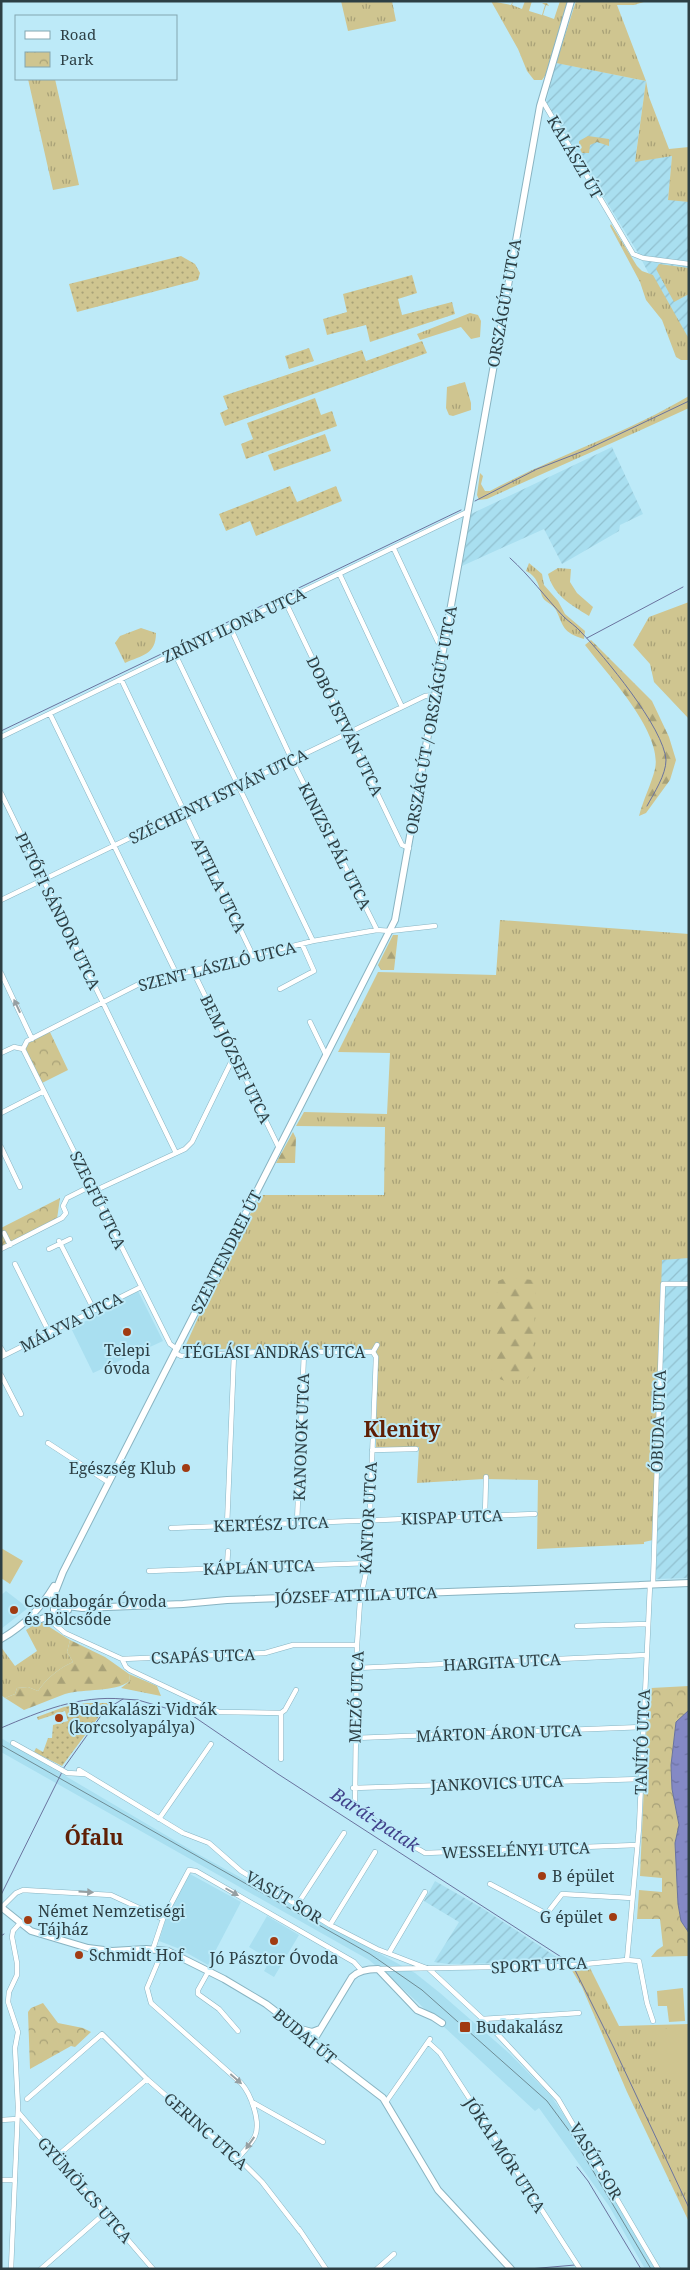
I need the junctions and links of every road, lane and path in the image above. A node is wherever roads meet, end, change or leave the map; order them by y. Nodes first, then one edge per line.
1 (571, 1) edge
2 (542, 100) junction
3 (689, 264) edge
4 (468, 510) junction
5 (394, 549) junction
6 (340, 575) junction
7 (285, 601) junction
8 (230, 627) junction
9 (444, 645) junction
10 (175, 654) junction
11 (121, 679) junction
12 (434, 695) junction
13 (402, 707) junction
14 (50, 714) junction
15 (348, 733) junction
16 (1, 737) edge
17 (292, 760) junction
18 (238, 786) junction
19 (1, 793) edge
20 (184, 813) junction
21 (114, 847) junction
22 (409, 848) junction
23 (43, 880) junction
24 (1, 900) edge
25 (435, 926) dead end
26 (377, 930) junction
27 (390, 931) junction
28 (313, 941) junction
29 (302, 944) junction
30 (253, 956) junction
31 (193, 971) junction
32 (1, 973) edge
33 (177, 975) junction
34 (280, 989) dead end
35 (102, 1002) junction
36 (310, 1022) dead end
37 (32, 1039) junction
38 (23, 1049) junction
39 (1, 1053) edge
40 (235, 1054) junction
41 (326, 1055) junction
42 (44, 1091) junction
43 (1, 1113) edge
44 (1, 1147) edge
45 (278, 1148) junction
46 (176, 1154) junction
47 (91, 1186) junction
48 (20, 1187) dead end
49 (94, 1191) junction
50 (4, 1233) dead end
51 (70, 1239) dead end
52 (60, 1242) junction
53 (10, 1245) junction
54 (1, 1248) edge
55 (49, 1249) dead end
56 (15, 1264) dead end
57 (689, 1284) edge
58 (141, 1287) junction
59 (94, 1310) junction
60 (49, 1332) junction
61 (377, 1345) dead end
62 (1, 1348) edge
63 (176, 1351) junction
64 (304, 1352) junction
65 (373, 1352) junction
66 (234, 1354) junction
67 (3, 1356) edge
68 (1, 1375) edge
69 (21, 1414) dead end
70 (48, 1443) dead end
71 (416, 1449) dead end
72 (372, 1450) junction
73 (486, 1477) dead end
74 (108, 1482) junction
75 (535, 1514) dead end
76 (485, 1516) junction
77 (370, 1520) junction
78 (297, 1523) junction
79 (227, 1526) junction
80 (171, 1528) dead end
81 (228, 1551) dead end
82 (368, 1563) junction
83 (227, 1567) junction
84 (149, 1571) dead end
85 (63, 1572) junction
86 (689, 1582) edge
87 (649, 1585) junction
88 (363, 1595) junction
89 (43, 1601) junction
90 (54, 1603) junction
91 (38, 1608) junction
92 (82, 1608) junction
93 (49, 1616) junction
94 (647, 1624) junction
95 (23, 1626) junction
96 (577, 1626) dead end
97 (1, 1639) edge
98 (357, 1645) junction
99 (646, 1655) junction
100 (122, 1659) junction
101 (357, 1668) junction
102 (296, 1690) dead end
103 (281, 1712) junction
104 (643, 1727) junction
105 (355, 1738) junction
106 (13, 1743) dead end
107 (211, 1744) dead end
108 (281, 1759) dead end
109 (79, 1770) dead end
110 (85, 1774) junction
111 (641, 1779) junction
112 (353, 1788) junction
113 (353, 1800) joint
114 (160, 1818) junction
115 (344, 1833) dead end
116 (638, 1845) junction
117 (375, 1852) dead end
118 (490, 1884) dead end
119 (425, 1892) dead end
120 (632, 1898) junction
121 (297, 1904) junction
122 (2, 1907) edge
123 (163, 1919) junction
124 (20, 1923) junction
125 (330, 1924) junction
126 (153, 1949) junction
127 (163, 1950) junction
128 (389, 1953) junction
129 (627, 1960) junction
130 (378, 1969) junction
131 (429, 1969) junction
132 (362, 1971) junction
133 (208, 1972) junction
134 (579, 2013) dead end
135 (482, 2019) junction
136 (653, 2020) dead end
137 (442, 2023) dead end
138 (296, 2027) junction
139 (320, 2029) junction
140 (238, 2031) dead end
141 (312, 2032) junction
142 (310, 2041) junction
143 (147, 2079) junction
144 (27, 2099) dead end
145 (251, 2101) junction
146 (386, 2102) junction
147 (18, 2112) junction
148 (17, 2119) junction
149 (1, 2120) edge
150 (323, 2142) dead end
151 (56, 2157) junction
152 (237, 2159) junction
153 (1, 2180) edge
154 (16, 2180) junction
155 (105, 2213) junction
156 (300, 2231) junction
157 (394, 2254) dead end
158 (11, 2269) edge
159 (41, 2269) edge
160 (152, 2269) edge
161 (326, 2269) edge
162 (377, 2269) edge
163 (511, 2269) edge
164 (580, 2269) edge
165 (658, 2269) edge

1 - 2 main road, KALÁSZI ÚT
2 - 3 street, KALÁSZI ÚT
2 - 4 main road, ORSZÁGÚT UTCA
4 - 5 street, ZRÍNYI ILONA UTCA
4 - 9 main road, ORSZÁG ÚT / ORSZÁGÚT UTCA
5 - 6 street, ZRÍNYI ILONA UTCA
5 - 9 street
6 - 7 street, ZRÍNYI ILONA UTCA
6 - 13 street
7 - 8 street, ZRÍNYI ILONA UTCA
7 - 15 street, DOBÓ ISTVÁN UTCA
8 - 10 street, ZRÍNYI ILONA UTCA
8 - 17 street, KINIZSI PÁL UTCA
9 - 12 main road, ORSZÁG ÚT / ORSZÁGÚT UTCA
10 - 11 street, ZRÍNYI ILONA UTCA
10 - 18 street
11 - 14 street, ZRÍNYI ILONA UTCA
11 - 20 street, ATTILA UTCA
12 - 13 street, SZÉCHENYI ISTVÁN UTCA
12 - 22 main road, ORSZÁG ÚT / ORSZÁGÚT UTCA
13 - 15 street, SZÉCHENYI ISTVÁN UTCA
14 - 16 street, ZRÍNYI ILONA UTCA
14 - 21 street
15 - 17 street, SZÉCHENYI ISTVÁN UTCA
15 - 22 street, DOBÓ ISTVÁN UTCA
17 - 18 street, SZÉCHENYI ISTVÁN UTCA
17 - 26 street, KINIZSI PÁL UTCA
18 - 20 street, SZÉCHENYI ISTVÁN UTCA
18 - 28 street
19 - 23 street, PETŐFI SÁNDOR UTCA
20 - 21 street, SZÉCHENYI ISTVÁN UTCA
20 - 30 street, ATTILA UTCA
21 - 23 street, SZÉCHENYI ISTVÁN UTCA
21 - 33 street
22 - 27 main road, ORSZÁG ÚT / ORSZÁGÚT UTCA
23 - 24 street, SZÉCHENYI ISTVÁN UTCA
23 - 35 street, PETŐFI SÁNDOR UTCA
25 - 27 street, SZENT LÁSZLÓ UTCA
26 - 27 street, SZENT LÁSZLÓ UTCA
26 - 28 street, SZENT LÁSZLÓ UTCA
27 - 41 main road, SZENTENDREI ÚT
28 - 29 street, SZENT LÁSZLÓ UTCA
29 - 30 street, SZENT LÁSZLÓ UTCA
29 - 34 street
30 - 31 street, SZENT LÁSZLÓ UTCA
31 - 33 street, SZENT LÁSZLÓ UTCA
31 - 40 street, BEM JÓZSEF UTCA
37 -> 32 street
33 - 35 street, SZENT LÁSZLÓ UTCA
35 - 37 street, SZENT LÁSZLÓ UTCA
35 - 46 street, PETŐFI SÁNDOR UTCA
36 - 41 street
37 - 38 street, SZENT LÁSZLÓ UTCA
38 - 39 street
38 - 42 street, SZEGFŰ UTCA
40 - 45 street, BEM JÓZSEF UTCA
40 - 46 street
41 - 45 main road, SZENTENDREI ÚT
42 - 43 street
42 - 47 street, SZEGFŰ UTCA
44 - 48 street
45 - 63 main road, SZENTENDREI ÚT
46 - 49 street
47 - 49 street, SZEGFŰ UTCA
47 - 53 street
49 - 58 street, SZEGFŰ UTCA
50 - 53 street
51 - 52 street
52 - 55 street
52 - 59 street
53 - 54 street
56 - 60 street
57 - 87 street, ÓBUDA UTCA
58 - 59 street, MÁLYVA UTCA
58 - 63 street, SZEGFŰ UTCA
59 - 60 street, MÁLYVA UTCA
60 - 67 street, MÁLYVA UTCA
61 - 65 street
62 - 67 street
63 - 66 street, TÉGLÁSI ANDRÁS UTCA
63 - 74 main road, SZENTENDREI ÚT
64 - 65 street, TÉGLÁSI ANDRÁS UTCA
64 - 66 street, TÉGLÁSI ANDRÁS UTCA
64 - 78 street, KANONOK UTCA
65 - 72 street, KÁNTOR UTCA
66 - 79 street
68 - 69 street
70 - 74 street
71 - 72 street
72 - 77 street, KÁNTOR UTCA
73 - 76 street
74 - 85 main road, SZENTENDREI ÚT
75 - 76 street, KISPAP UTCA
76 - 77 street, KISPAP UTCA
77 - 78 street, KERTÉSZ UTCA
77 - 82 street, KÁNTOR UTCA
78 - 79 street, KERTÉSZ UTCA
79 - 80 street, KERTÉSZ UTCA
81 - 83 street
82 - 83 street, KÁPLÁN UTCA
82 - 88 street, KÁNTOR UTCA
83 - 84 street, KÁPLÁN UTCA
85 - 89 main road
85 - 90 main road
86 - 87 main road, JÓZSEF ATTILA UTCA
87 - 88 main road, JÓZSEF ATTILA UTCA
87 - 94 street, TANÍTÓ UTCA
88 - 92 main road, JÓZSEF ATTILA UTCA
88 - 98 street, MEZŐ UTCA
89 - 90 main road
89 - 91 main road
90 - 92 main road
90 - 93 main road
91 - 93 main road
91 - 95 main road
92 - 93 main road
93 - 95 main road
93 - 100 street, CSAPÁS UTCA
94 - 96 street
94 - 99 street, TANÍTÓ UTCA
95 - 97 main road
98 - 100 street, CSAPÁS UTCA
98 - 101 street, MEZŐ UTCA
99 - 101 street, HARGITA UTCA
99 - 104 street, TANÍTÓ UTCA
100 - 103 street
101 - 105 street, MEZŐ UTCA
102 - 103 street
103 - 108 street
104 - 105 street, MÁRTON ÁRON UTCA
104 - 111 street, TANÍTÓ UTCA
105 - 112 street, MEZŐ UTCA
106 - 110 street, VASÚT SOR
107 - 114 street
109 - 110 street, VASÚT SOR
110 - 114 street, VASÚT SOR
111 - 112 street, JANKOVICS UTCA
111 - 116 street, TANÍTÓ UTCA
112 - 113 street, MEZŐ UTCA
113 - 116 street, WESSELÉNYI UTCA
114 - 121 street, VASÚT SOR
115 - 121 street
116 - 120 street, TANÍTÓ UTCA
117 - 125 street
118 - 120 street
119 - 128 street
120 - 129 street, TANÍTÓ UTCA
121 - 125 street, VASÚT SOR
122 -> 123 street
122 - 124 main road, BUDAI ÚT
123 - 126 street
123 -> 132 street, VASÚT SOR
124 - 126 main road, BUDAI ÚT
124 - 147 street
125 - 128 street, VASÚT SOR
126 - 127 main road, BUDAI ÚT
127 - 133 main road, BUDAI ÚT
127 -> 145 street
128 - 131 street, VASÚT SOR
129 - 131 street, SPORT UTCA
129 - 136 street
130 - 131 street, SPORT UTCA
130 - 132 main road
130 - 137 main road
131 - 135 street, VASÚT SOR
132 - 139 main road
133 - 138 main road, BUDAI ÚT
133 - 140 street
134 - 135 street
135 - 165 street, VASÚT SOR
138 - 141 main road
138 - 142 main road, BUDAI ÚT
139 - 141 main road
139 - 142 main road
141 - 142 main road
142 - 146 main road, BUDAI ÚT
143 - 144 street, GERINC UTCA
143 - 151 street
143 - 152 street, GERINC UTCA
145 - 150 street
145 -> 152 street
146 - 163 main road, BUDAI ÚT
146 - 164 street, JÓKAI MÓR UTCA
147 - 148 street
147 - 151 street, GYÜMÖLCS UTCA
148 - 149 street
148 - 154 street
151 - 155 street, GYÜMÖLCS UTCA
152 - 156 street, GERINC UTCA
153 - 154 street
154 - 158 street
155 - 159 street
155 - 160 street, GYÜMÖLCS UTCA
156 - 156 street, GERINC UTCA
156 - 161 street, GERINC UTCA
157 - 162 street

